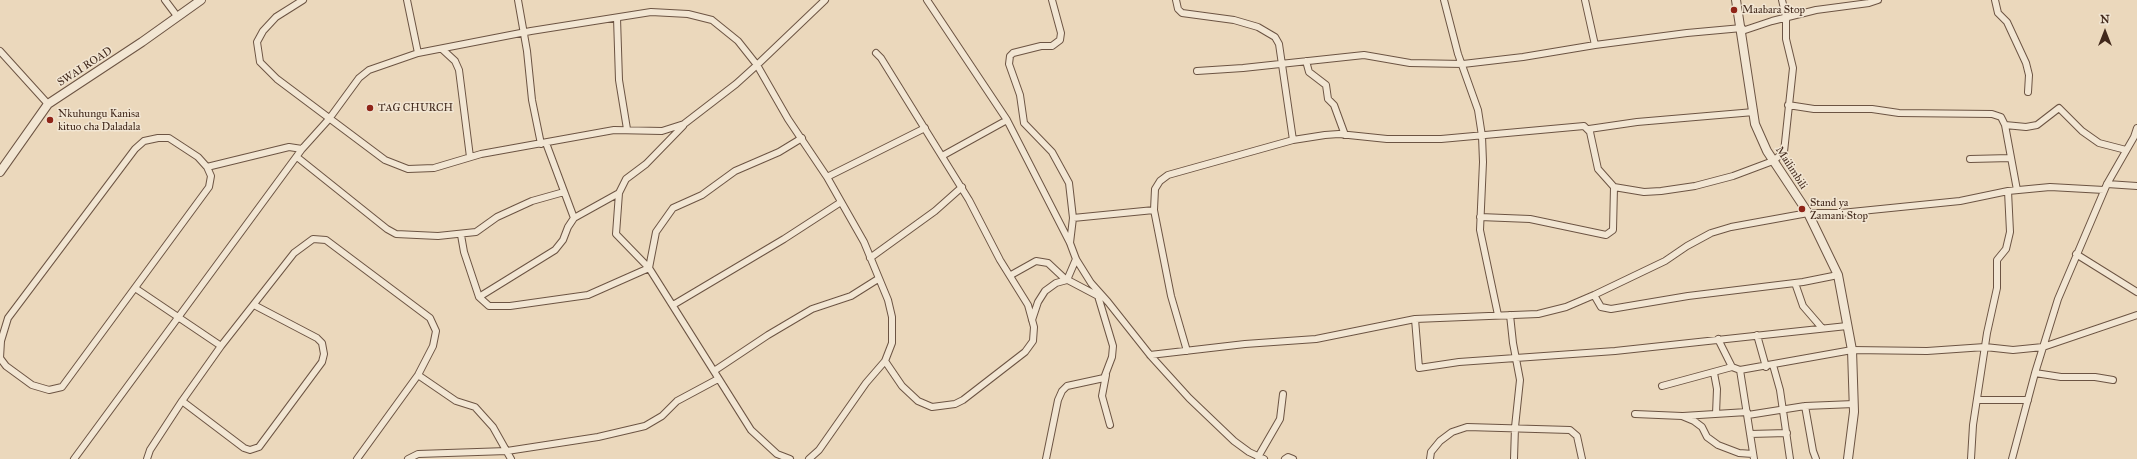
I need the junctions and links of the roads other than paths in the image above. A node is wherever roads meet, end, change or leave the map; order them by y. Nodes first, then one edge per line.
1 (164, 0) edge
2 (201, 0) edge
3 (303, 0) edge
4 (407, 0) edge
5 (518, 0) edge
6 (825, 0) edge
7 (927, 0) edge
8 (1052, 0) edge
9 (1176, 0) edge
10 (1444, 0) edge
11 (1586, 0) edge
12 (1736, 0) edge
13 (1782, 0) edge
14 (1878, 0) edge
15 (1995, 0) edge
16 (177, 16) junction
17 (1786, 17) junction
18 (617, 18) junction
19 (1742, 30) junction
20 (523, 33) junction
21 (1594, 45) junction
22 (442, 49) junction
23 (0, 51) edge
24 (418, 53) junction
25 (876, 53) dead end
26 (1306, 61) junction
27 (1282, 64) junction
28 (1463, 64) junction
29 (757, 65) junction
30 (1197, 71) dead end
31 (2028, 92) dead end
32 (48, 104) junction
33 (1788, 106) junction
34 (1754, 112) junction
35 (329, 119) junction
36 (1007, 120) junction
37 (684, 124) junction
38 (2005, 125) junction
39 (925, 128) junction
40 (2137, 128) edge
41 (627, 129) junction
42 (1589, 129) junction
43 (1345, 135) junction
44 (1482, 136) junction
45 (802, 138) junction
46 (1293, 140) junction
47 (544, 143) junction
48 (302, 149) junction
49 (2126, 150) junction
50 (942, 156) junction
51 (297, 157) junction
52 (470, 157) junction
53 (2011, 158) junction
54 (1970, 160) dead end
55 (1773, 161) junction
56 (207, 167) junction
57 (0, 172) edge
58 (827, 177) junction
59 (2137, 186) edge
60 (962, 187) junction
61 (1614, 187) junction
62 (2106, 187) junction
63 (2017, 190) junction
64 (2008, 191) junction
65 (564, 192) junction
66 (619, 193) junction
67 (841, 202) junction
68 (1154, 210) junction
69 (1808, 213) junction
70 (1480, 217) junction
71 (574, 218) junction
72 (1073, 218) junction
73 (461, 235) junction
74 (1070, 244) junction
75 (2076, 254) junction
76 (870, 258) junction
77 (1076, 259) junction
78 (649, 268) junction
79 (1011, 275) junction
80 (1838, 275) junction
81 (878, 279) junction
82 (1068, 280) junction
83 (1795, 283) junction
84 (135, 288) junction
85 (2137, 292) edge
86 (1594, 295) junction
87 (1098, 296) junction
88 (479, 297) junction
89 (1108, 302) junction
90 (254, 305) junction
91 (673, 305) junction
92 (1498, 315) junction
93 (1510, 315) junction
94 (2137, 315) edge
95 (177, 318) junction
96 (1415, 319) junction
97 (1032, 321) junction
98 (1847, 326) junction
99 (1822, 328) junction
100 (1757, 335) junction
101 (1718, 339) junction
102 (221, 346) junction
103 (1985, 347) junction
104 (2043, 347) junction
105 (1187, 350) junction
106 (1852, 350) junction
107 (1150, 355) junction
108 (1516, 359) junction
109 (885, 361) junction
110 (1769, 366) junction
111 (1732, 367) junction
112 (1107, 369) junction
113 (1740, 370) junction
114 (714, 371) junction
115 (1714, 373) junction
116 (2035, 373) junction
117 (418, 376) junction
118 (718, 380) junction
119 (2112, 380) dead end
120 (1662, 386) dead end
121 (1283, 394) dead end
122 (1977, 400) junction
123 (2028, 400) junction
124 (182, 401) junction
125 (1854, 404) junction
126 (1805, 406) junction
127 (1783, 409) junction
128 (1747, 413) junction
129 (1635, 414) dead end
130 (1716, 414) junction
131 (1682, 416) junction
132 (1110, 425) dead end
133 (1515, 427) junction
134 (1786, 432) junction
135 (1750, 434) junction
136 (507, 451) junction
137 (464, 452) junction
138 (1753, 457) edge
139 (1261, 458) edge
140 (74, 459) edge
141 (147, 459) edge
142 (357, 459) edge
143 (408, 459) edge
144 (464, 459) edge
145 (511, 459) edge
146 (790, 459) edge
147 (809, 459) edge
148 (1046, 459) edge
149 (1285, 459) edge
150 (1293, 459) edge
151 (1430, 459) edge
152 (1514, 459) edge
153 (1582, 459) edge
154 (1790, 459) edge
155 (1816, 459) edge
156 (1848, 459) edge
157 (1971, 459) edge
158 (2012, 459) edge

1 - 16 street
2 - 16 street, SWAI ROAD
3 - 35 street
4 - 24 street
5 - 20 street
6 - 29 street
7 - 36 street
8 - 72 street
9 - 27 street
10 - 28 street
11 - 21 street
12 - 19 street, Mailimbili
13 - 17 street
14 - 17 street
15 - 31 street
16 - 32 street, SWAI ROAD
17 - 19 street
17 - 33 street
18 - 20 street
18 - 29 street
18 - 41 street
19 - 21 street
19 - 34 street, Mailimbili
20 - 22 street
20 - 47 street
21 - 28 street
22 - 24 street
22 - 52 street
23 - 32 street
24 - 35 street
25 - 39 street
26 - 27 street
26 - 28 street
26 - 43 street
27 - 30 street
27 - 46 street
28 - 44 street
29 - 37 street
29 - 45 street
32 - 57 street, SWAI ROAD
33 - 38 street
33 - 55 street
34 - 42 street
34 - 55 street, Mailimbili
35 - 48 street
35 - 52 street
36 - 50 street
36 - 74 street
37 - 41 street
37 - 66 street
38 - 49 street
38 - 53 street
39 - 50 street
39 - 58 street
40 - 49 street
41 - 47 street
42 - 44 street
42 - 61 street
43 - 44 street
43 - 46 street
44 - 70 street
45 - 58 street
45 - 78 street
46 - 68 street
47 - 52 street
47 - 65 street
48 - 51 street
48 - 56 street
49 - 62 street
50 - 60 street
51 - 73 street
51 - 95 street
53 - 54 street
53 - 63 street
55 - 61 street
55 - 69 street, Mailimbili
56 - 84 street
56 - 84 street
58 - 67 street
59 - 62 street
60 - 76 street
60 - 79 street
61 - 70 street
62 - 63 street
62 - 75 street
63 - 64 street
64 - 69 street
64 - 103 street
65 - 71 street
65 - 73 street
66 - 71 street
66 - 78 street
67 - 76 street
67 - 91 street
68 - 72 street
68 - 105 street
69 - 80 street, Mailimbili
69 - 86 street
70 - 92 street
71 - 88 street
72 - 74 street
73 - 88 street
74 - 77 street
75 - 85 street
75 - 104 street
76 - 81 street
77 - 82 street
77 - 89 street
78 - 88 street
78 - 91 street
79 - 82 street
79 - 97 street
80 - 83 street
80 - 98 street, Mailimbili
81 - 109 street
81 - 114 street
82 - 87 street
82 - 97 street
83 - 86 street
83 - 99 street
84 - 95 street
86 - 93 street
87 - 89 street
87 - 112 street
89 - 107 street
90 - 102 street
90 - 117 street
90 - 124 street
91 - 114 street
92 - 93 street
92 - 96 street
93 - 108 street
94 - 104 street
95 - 102 street
95 - 140 street
96 - 105 street
96 - 108 street
97 - 109 street
98 - 99 street
98 - 106 street, Mailimbili
99 - 100 street
100 - 101 street
100 - 110 street
101 - 108 street
101 - 111 street
102 - 124 street
103 - 104 street
103 - 106 street
103 - 122 street
104 - 116 street
105 - 107 street
106 - 110 street
106 - 125 street, Mailimbili
107 - 139 street
108 - 133 street
109 - 147 street
110 - 113 street
110 - 127 street
111 - 113 street
111 - 115 street
112 - 132 street
112 - 148 street
113 - 128 street
114 - 118 street
115 - 120 street
115 - 130 street
116 - 119 street
116 - 123 street
117 - 136 street
117 - 142 street
118 - 136 street
118 - 146 street
121 - 139 street
122 - 123 street
122 - 157 street
123 - 158 street
124 - 141 street
125 - 126 street
125 - 156 street, Mailimbili
126 - 127 street
126 - 155 street
127 - 128 street
127 - 134 street
128 - 130 street
128 - 135 street
129 - 131 street
130 - 131 street
131 - 138 street
133 - 151 street
133 - 152 street
133 - 153 street
134 - 135 street
134 - 154 street
135 - 138 street
136 - 137 street
136 - 145 street
137 - 143 street
137 - 144 street
149 - 150 street

